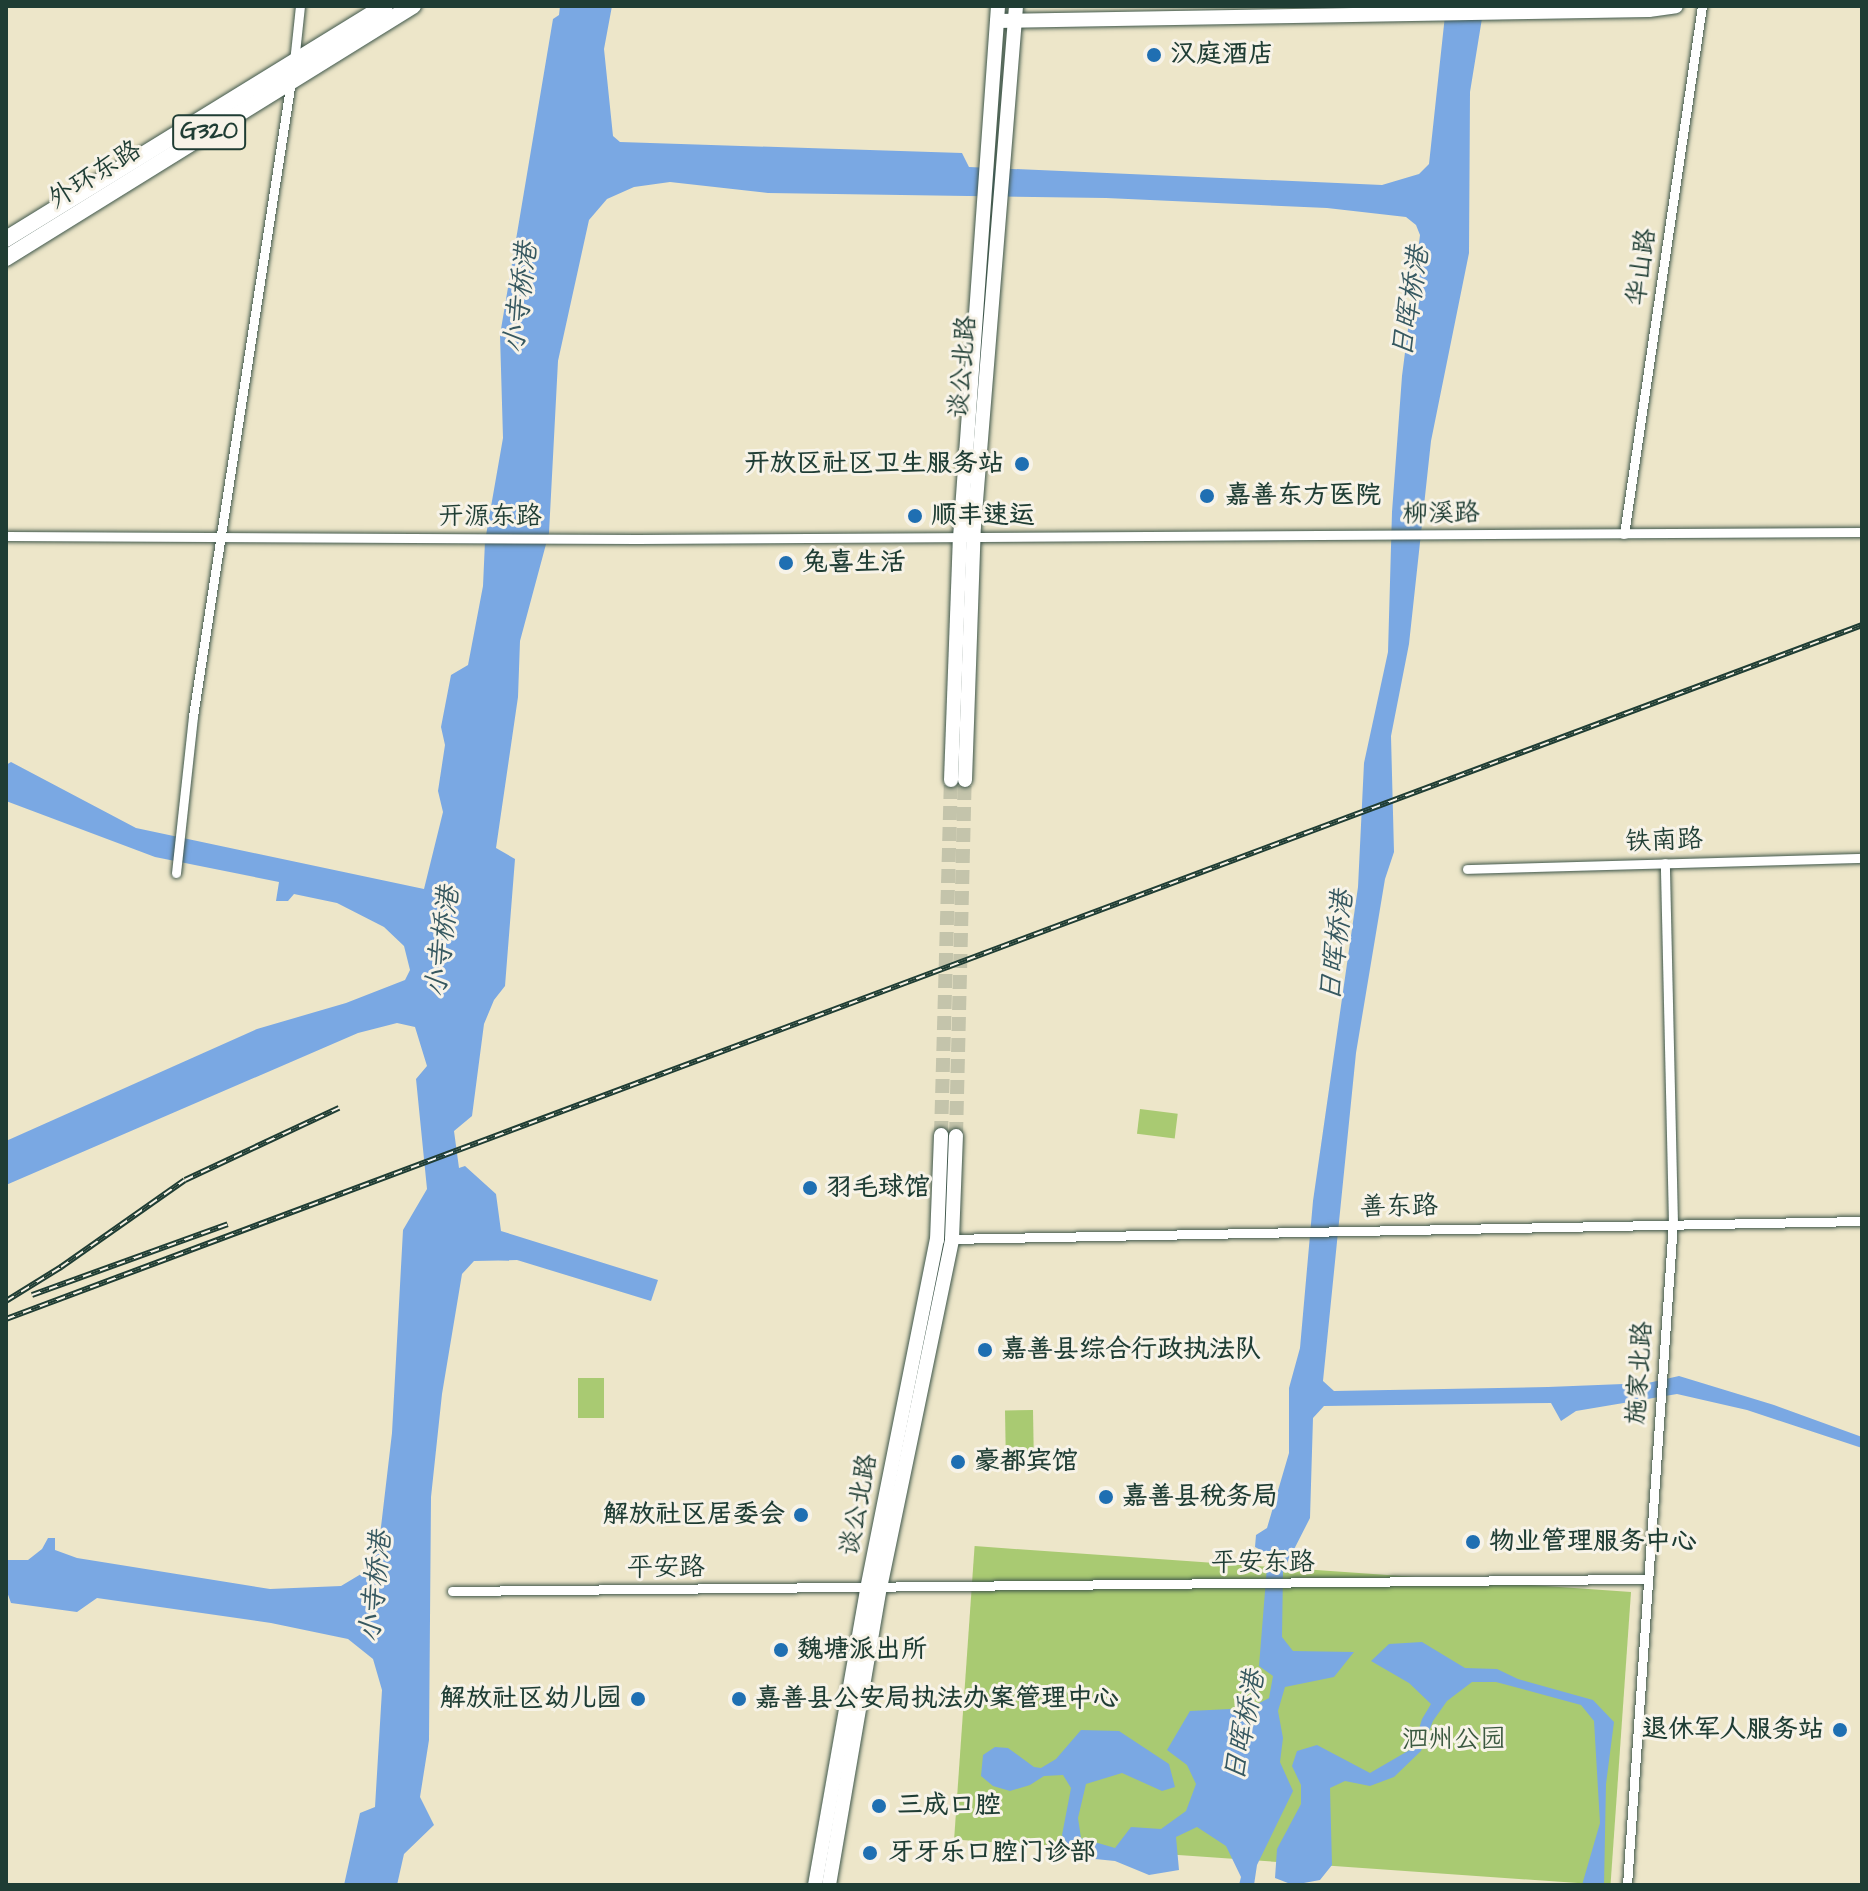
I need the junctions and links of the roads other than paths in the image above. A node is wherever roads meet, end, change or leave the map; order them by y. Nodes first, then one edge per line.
1 (300, 6) edge
2 (385, 6) edge
3 (413, 6) edge
4 (1676, 6) edge
5 (1702, 6) edge
6 (997, 14) edge
7 (1015, 14) edge
8 (294, 62) junction
9 (291, 82) junction
10 (6, 239) edge
11 (6, 258) edge
12 (1862, 532) edge
13 (1624, 534) junction
14 (221, 535) junction
15 (6, 536) edge
16 (966, 538) junction
17 (958, 780) tunnel mouth
18 (1862, 858) edge
19 (1665, 863) junction
20 (1467, 869) dead end
21 (176, 873) dead end
22 (948, 1136) tunnel mouth
23 (1862, 1221) edge
24 (1673, 1223) junction
25 (945, 1240) junction
26 (1646, 1579) junction
27 (873, 1589) junction
28 (452, 1591) dead end
29 (815, 1885) edge
30 (829, 1885) edge
31 (1627, 1885) edge

1 - 8 street
2 - 8 highway, 外环东路 / G320
3 - 9 highway, 外环东路 / G320
4 - 7 main road
5 - 13 street, 华山路
6 - 7 main road
6 - 16 main road, 谈公北路
7 - 16 main road, 谈公北路
8 - 9 street
8 - 10 highway, 外环东路 / G320
9 - 11 highway, 外环东路 / G320
9 - 14 street
12 - 13 street, 柳溪路
13 - 16 street, 柳溪路
14 - 15 street, 开源东路
14 - 16 street, 开源东路
14 - 21 street
16 - 17 main road, 谈公北路
18 - 19 street, 铁南路
19 - 20 street, 铁南路
19 - 24 street, 施家北路
22 - 25 main road, 谈公北路
23 - 24 street, 善东路
24 - 25 street, 善东路
24 - 26 street, 施家北路
25 - 27 main road, 谈公北路
26 - 27 street, 平安东路
26 - 31 street, 施家北路
27 - 28 street, 平安路
27 - 29 main road, 谈公北路
27 - 30 main road, 谈公北路

